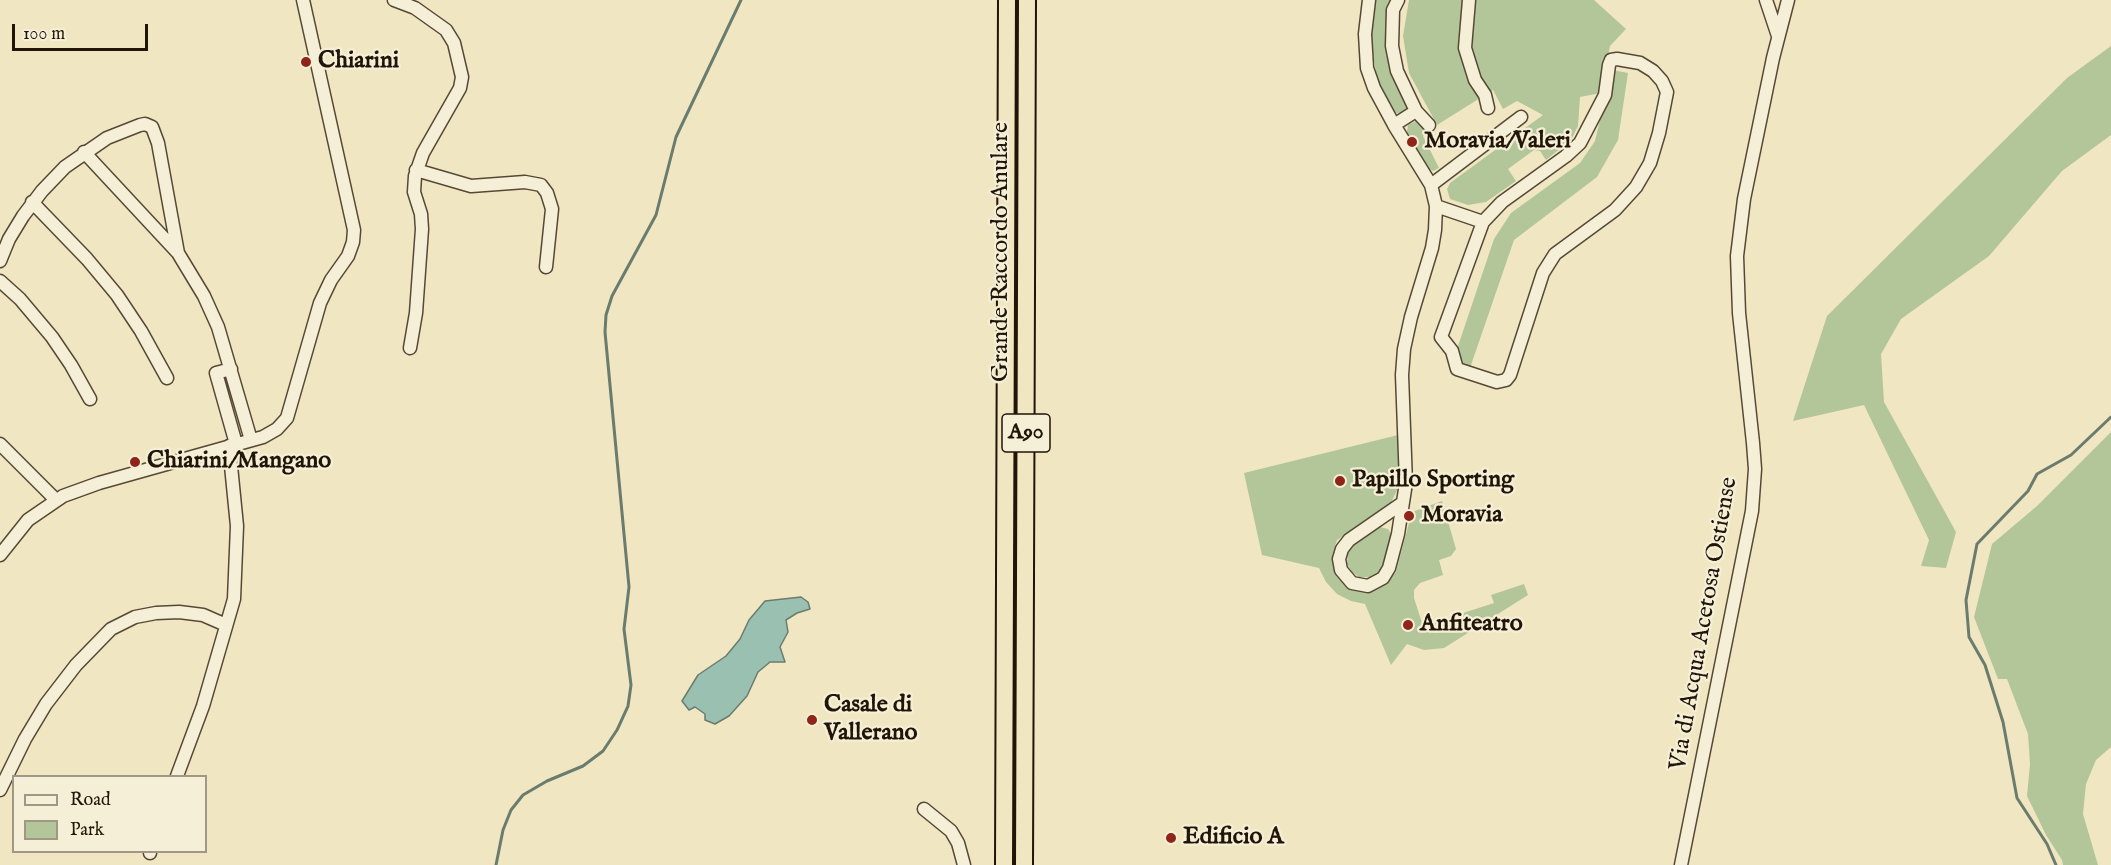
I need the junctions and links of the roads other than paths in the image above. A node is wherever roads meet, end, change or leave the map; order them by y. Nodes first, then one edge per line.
1 (303, 0) edge
2 (394, 0) edge
3 (1007, 0) edge
4 (1027, 0) edge
5 (1369, 0) edge
6 (1398, 0) edge
7 (1469, 0) edge
8 (1766, 0) edge
9 (1788, 0) edge
10 (1779, 37) junction
11 (1488, 108) dead end
12 (1416, 111) junction
13 (1521, 117) dead end
14 (1394, 125) junction
15 (1429, 125) dead end
16 (84, 152) junction
17 (416, 170) junction
18 (1431, 185) junction
19 (32, 202) junction
20 (1436, 206) junction
21 (1483, 222) junction
22 (178, 253) junction
23 (0, 261) edge
24 (546, 267) dead end
25 (0, 281) edge
26 (410, 348) dead end
27 (231, 369) junction
28 (167, 378) dead end
29 (90, 399) dead end
30 (251, 440) junction
31 (0, 444) edge
32 (233, 445) junction
33 (56, 500) junction
34 (1401, 504) junction
35 (0, 555) edge
36 (226, 625) junction
37 (178, 775) edge
38 (0, 790) edge
39 (924, 809) dead end
40 (964, 865) edge
41 (1004, 865) edge
42 (1024, 865) edge
43 (1681, 865) edge

1 - 30 street
2 - 17 street
3 - 41 highway, Grande Raccordo Anulare / A90
4 - 42 highway, Grande Raccordo Anulare / A90
5 - 14 street
6 - 12 street
7 - 11 street
8 - 10 street
9 - 10 street, Via di Acqua Acetosa Ostiense
10 - 43 street, Via di Acqua Acetosa Ostiense
12 - 14 street
12 - 15 street
13 - 18 street
14 - 18 street
16 - 19 street
16 - 22 street
16 - 22 street
17 - 24 street
17 - 26 street
18 - 20 street
19 - 23 street
19 - 28 street
20 - 21 street
20 - 34 street
21 - 21 street
22 - 27 street
25 - 29 street
27 - 30 street
27 - 32 street
30 - 32 street
31 - 33 street
32 - 33 street
32 - 36 street
33 - 35 street
34 - 34 street
36 - 37 street
36 - 38 street
39 - 40 street

